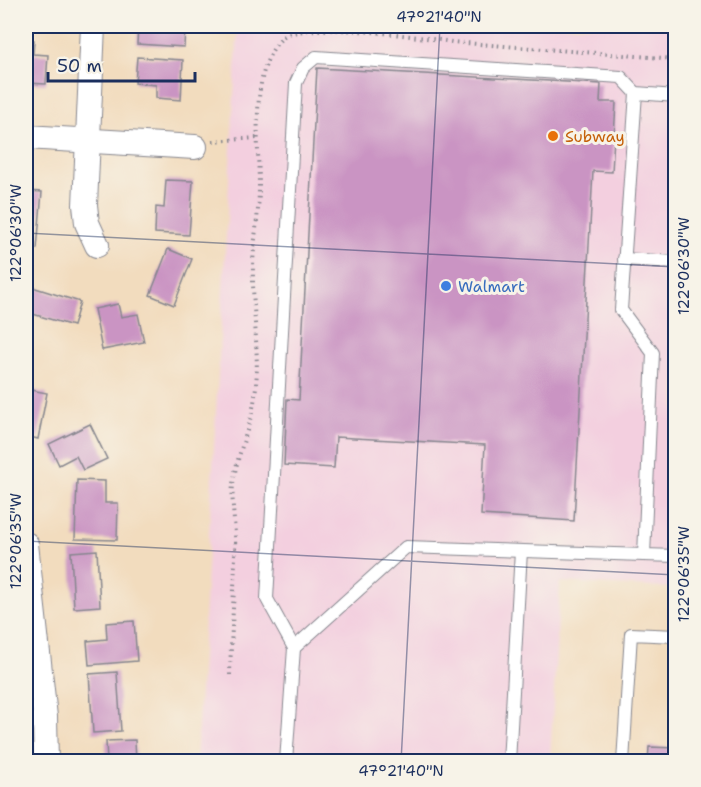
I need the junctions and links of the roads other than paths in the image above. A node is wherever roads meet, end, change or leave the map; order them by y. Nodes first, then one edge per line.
1 (93, 26) edge
2 (636, 93) junction
3 (675, 96) edge
4 (26, 136) edge
5 (88, 141) junction
6 (195, 147) road end
7 (97, 245) dead end
8 (624, 259) junction
9 (675, 262) edge
10 (26, 544) edge
11 (521, 551) junction
12 (644, 555) junction
13 (675, 556) edge
14 (675, 636) edge
15 (294, 648) junction
16 (46, 762) edge
17 (286, 762) edge
18 (509, 762) edge
19 (623, 762) edge

1 - 5 street
2 - 3 lane
2 - 8 lane
2 - 15 lane
4 - 5 street
5 - 6 street
5 - 7 street
8 - 9 lane
8 - 12 lane
10 - 16 street
11 - 12 lane
11 - 15 lane
11 - 18 lane
12 - 13 lane
14 - 19 lane
15 - 17 lane

